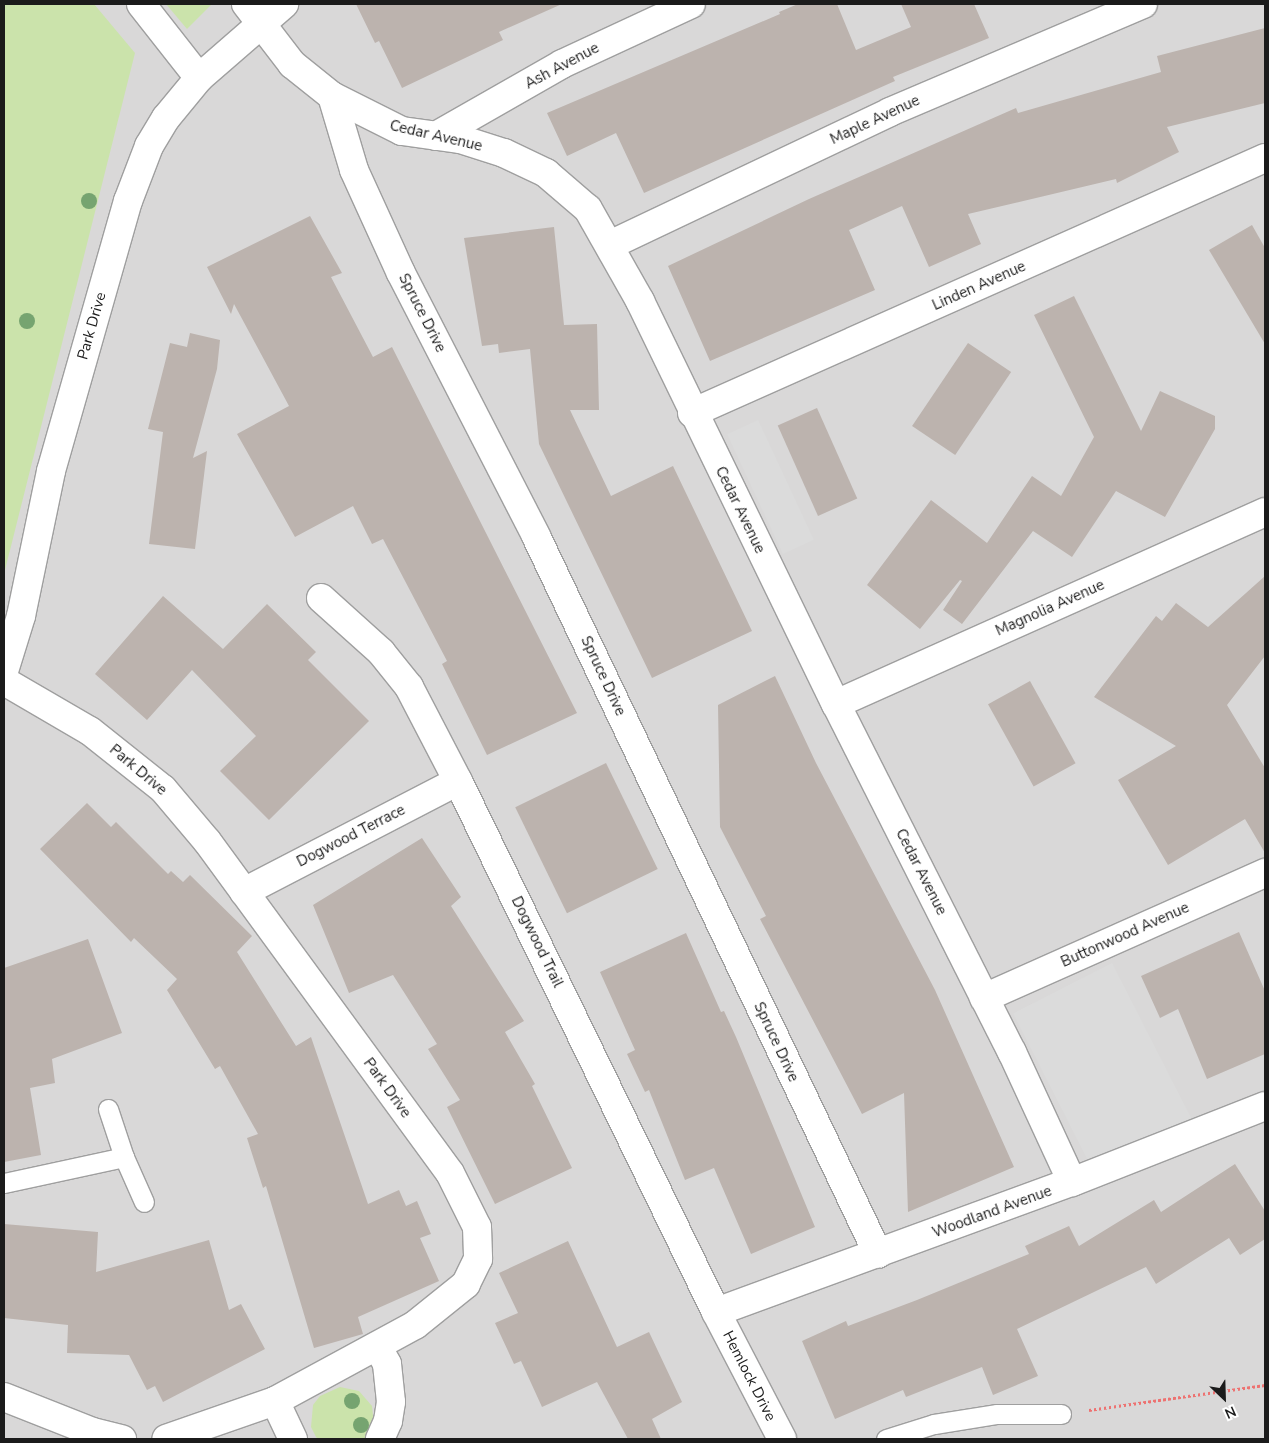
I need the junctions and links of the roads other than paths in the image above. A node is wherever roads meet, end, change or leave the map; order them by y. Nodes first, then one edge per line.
1 (141, 4) edge
2 (284, 4) edge
3 (691, 4) edge
4 (1143, 4) edge
5 (253, 13) edge
6 (199, 78) junction
7 (332, 96) junction
8 (436, 136) junction
9 (1265, 158) edge
10 (610, 244) junction
11 (692, 414) junction
12 (1265, 512) edge
13 (321, 598) dead end
14 (4, 671) edge
15 (4, 681) edge
16 (836, 704) junction
17 (458, 781) junction
18 (1265, 873) edge
19 (244, 892) junction
20 (984, 998) junction
21 (1265, 1106) edge
22 (108, 1109) dead end
23 (124, 1157) junction
24 (1072, 1182) junction
25 (4, 1183) edge
26 (144, 1202) dead end
27 (878, 1254) junction
28 (716, 1312) junction
29 (378, 1347) junction
30 (4, 1397) edge
31 (275, 1401) junction
32 (1061, 1414) road end
33 (122, 1439) edge
34 (166, 1439) edge
35 (293, 1439) edge
36 (380, 1439) edge
37 (782, 1439) edge
38 (886, 1439) edge

1 - 6 street
2 - 5 street, Park Drive
3 - 8 street, Ash Avenue
4 - 10 street, Maple Avenue
5 - 6 street, Park Drive
5 - 7 street, Cedar Avenue
6 - 14 street, Park Drive
7 - 8 street, Cedar Avenue
7 - 27 street, Spruce Drive
8 - 10 street, Cedar Avenue
9 - 11 street, Linden Avenue
10 - 11 street, Cedar Avenue
11 - 16 street, Cedar Avenue
12 - 16 street, Magnolia Avenue
13 - 17 street, Dogwood Trail
15 - 19 street, Park Drive
16 - 20 street, Cedar Avenue
17 - 19 street, Dogwood Terrace
17 - 28 street, Dogwood Trail
18 - 20 street, Buttonwood Avenue
19 - 29 street, Park Drive
20 - 24 street, Cedar Avenue
21 - 24 street, Woodland Avenue
22 - 23 lane
23 - 25 lane
23 - 26 lane
24 - 27 street, Woodland Avenue
27 - 28 street, Woodland Avenue
28 - 37 street, Hemlock Drive
29 - 31 street, Park Drive
29 - 36 street
30 - 33 street
31 - 34 street, Park Drive
31 - 35 street
32 - 38 lane

